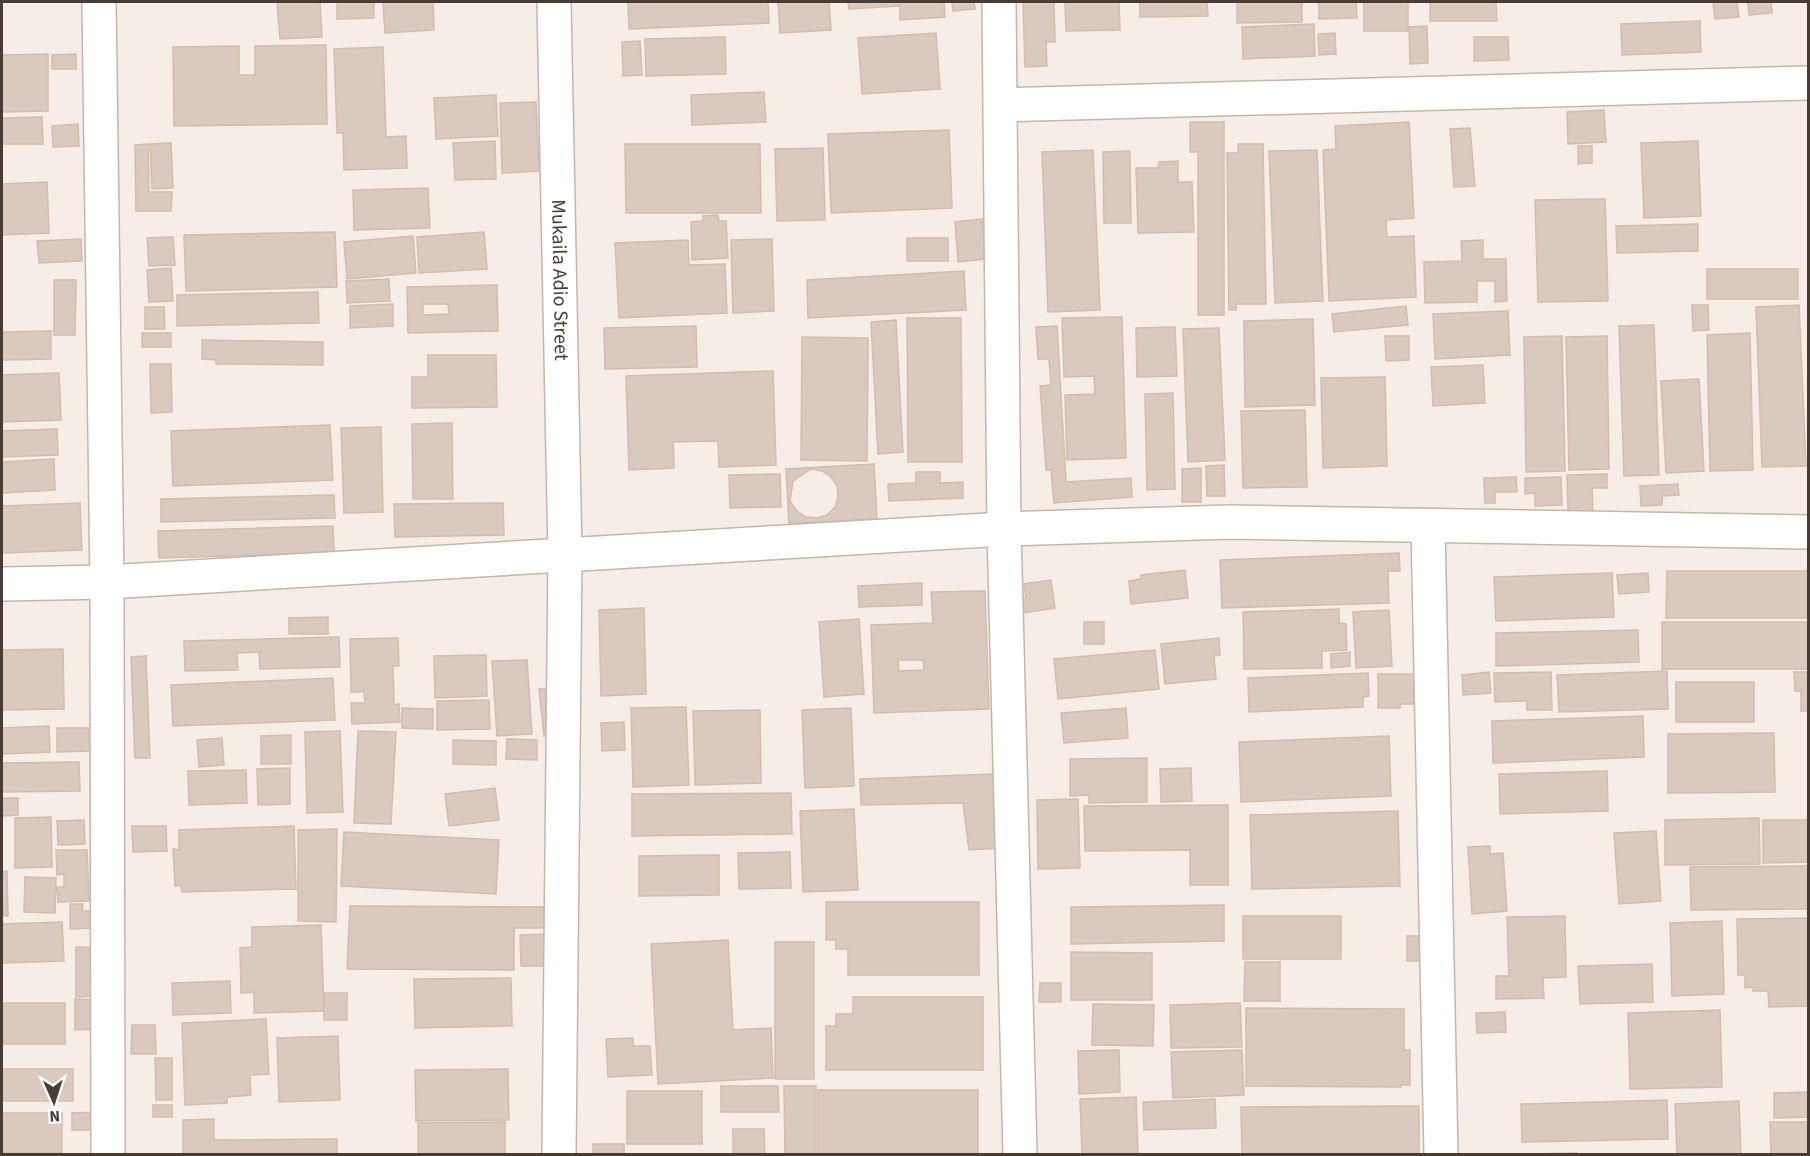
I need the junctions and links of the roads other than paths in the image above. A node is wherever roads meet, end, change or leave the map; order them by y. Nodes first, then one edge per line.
1 (99, 2) edge
2 (554, 2) edge
3 (999, 2) edge
4 (1809, 83) edge
5 (1001, 105) junction
6 (1428, 526) junction
7 (1004, 529) junction
8 (1809, 532) edge
9 (565, 556) junction
10 (107, 582) junction
11 (2, 584) edge
12 (108, 1155) edge
13 (559, 1155) edge
14 (1020, 1155) edge
15 (1441, 1155) edge

1 - 10 street
2 - 9 street, Mukaila Adio Street
3 - 5 street
4 - 5 street
5 - 7 street
6 - 7 street
6 - 8 street
6 - 15 street
7 - 9 street
7 - 14 street
9 - 10 street
9 - 13 street, Mukaila Adio Street
10 - 11 street
10 - 12 street

